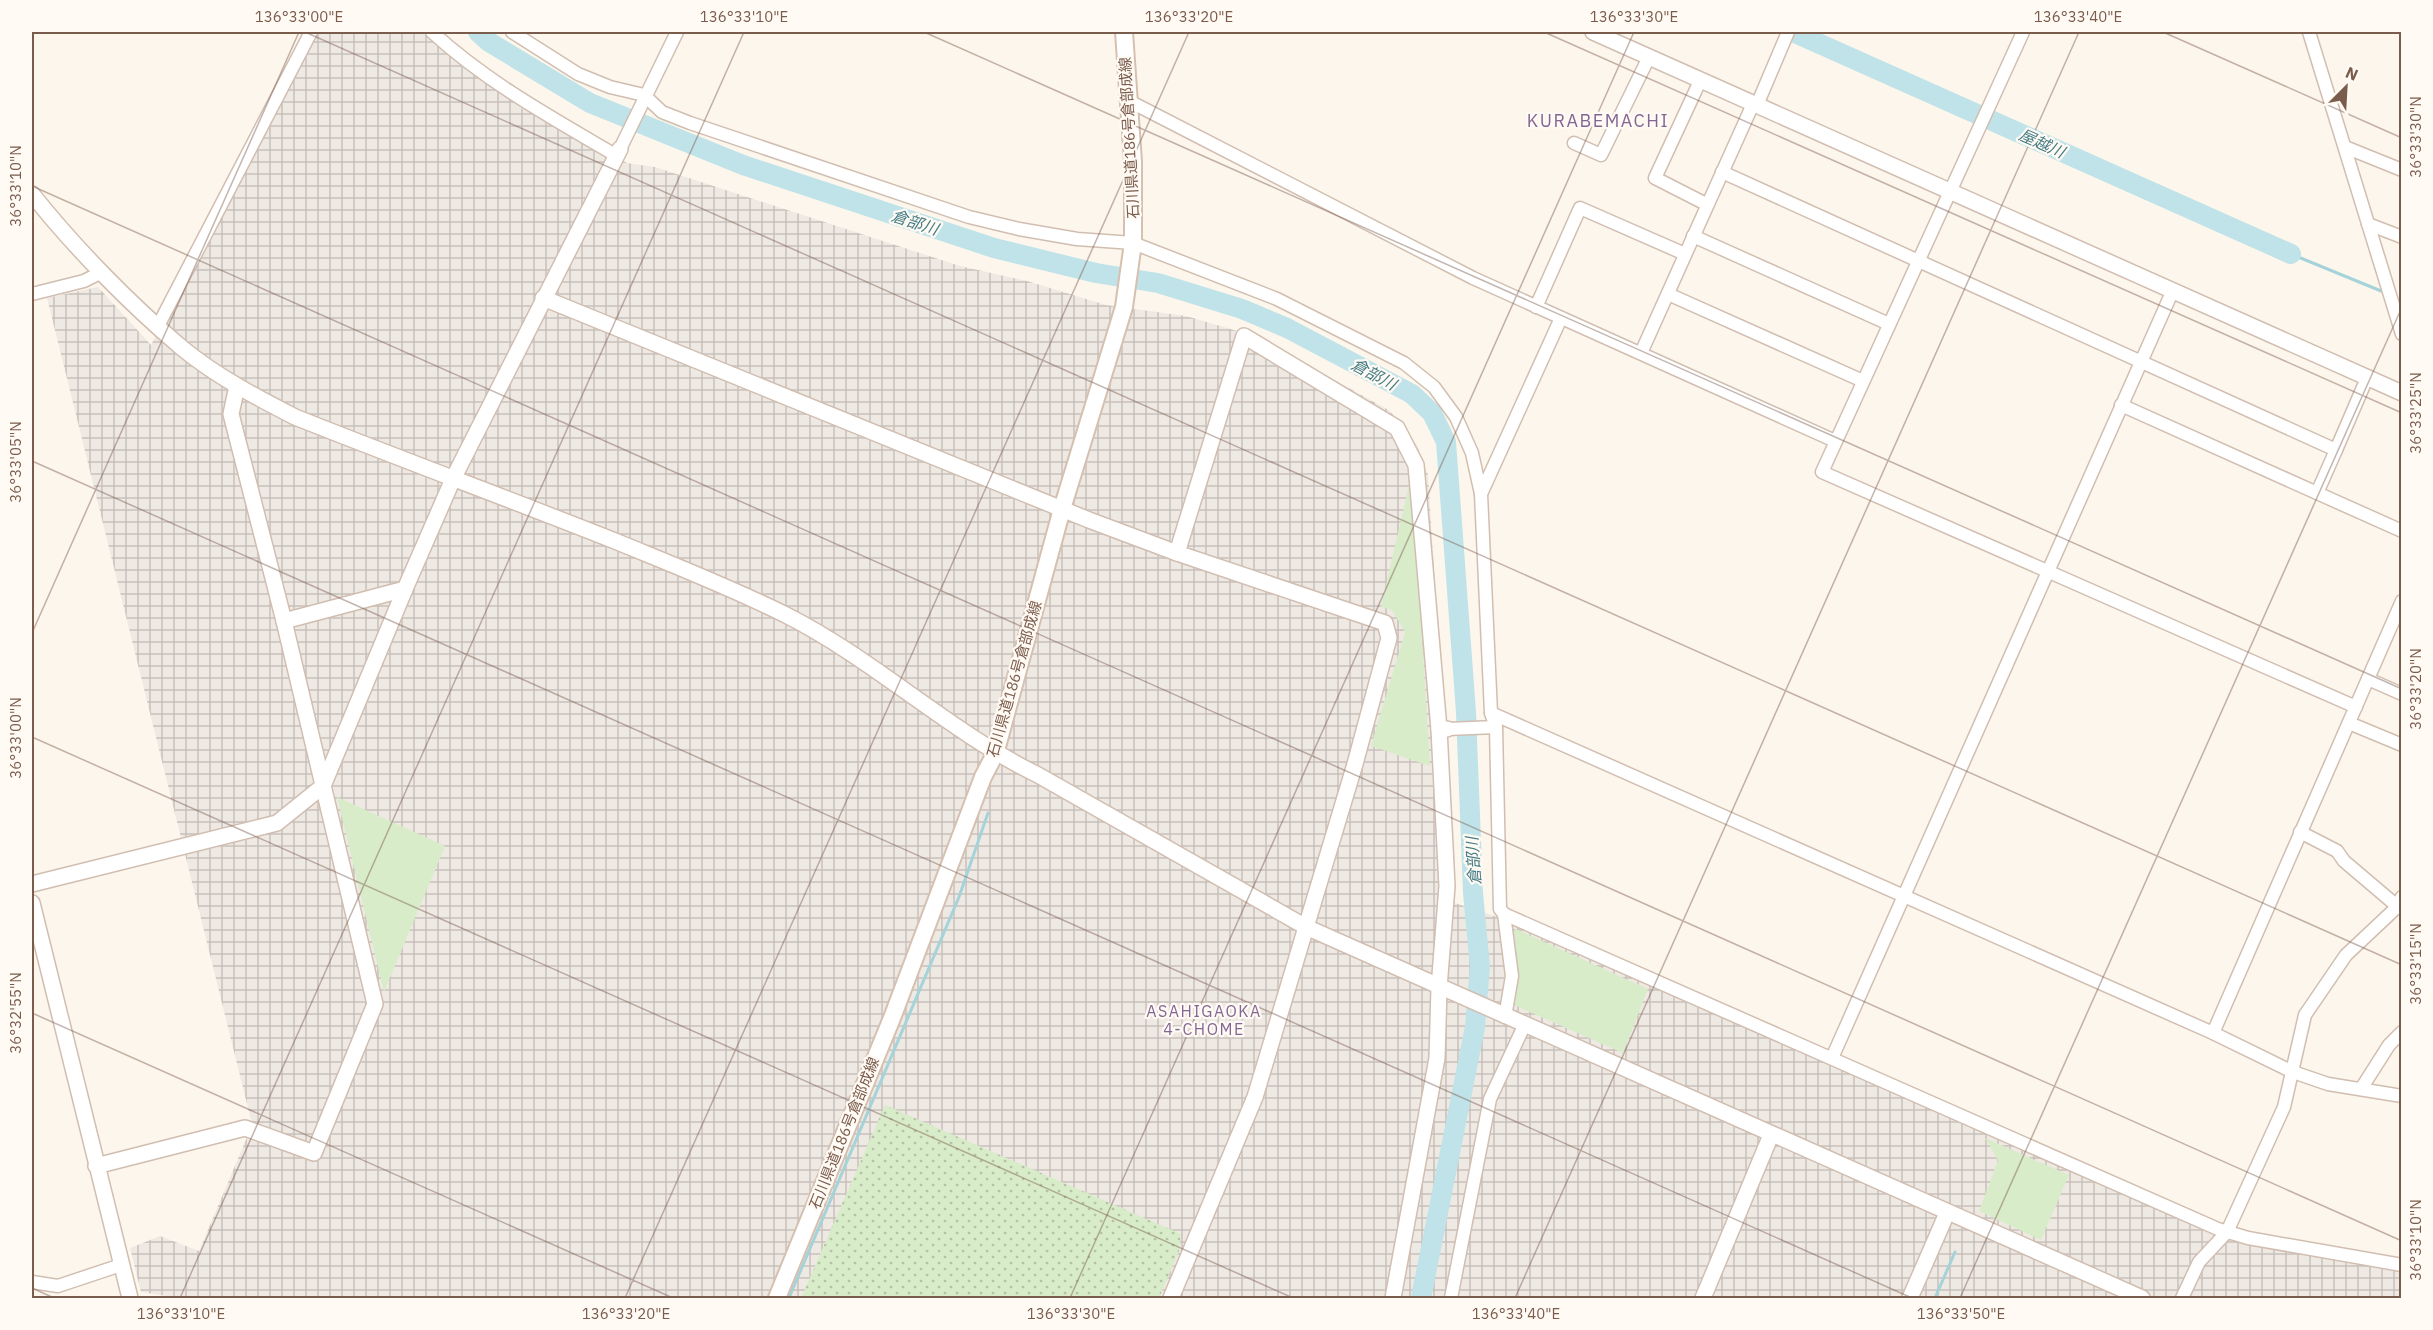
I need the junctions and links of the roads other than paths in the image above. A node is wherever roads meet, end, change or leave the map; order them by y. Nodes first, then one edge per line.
1 (311, 32) edge
2 (432, 32) edge
3 (512, 32) edge
4 (677, 32) edge
5 (1124, 32) edge
6 (1593, 32) edge
7 (2023, 32) edge
8 (2309, 32) edge
9 (1787, 34) edge
10 (1649, 57) junction
11 (1700, 81) junction
12 (642, 99) junction
13 (1127, 100) junction
14 (1755, 105) junction
15 (1574, 143) dead end
16 (2345, 147) junction
17 (618, 153) junction
18 (2402, 170) edge
19 (1722, 172) junction
20 (1950, 191) junction
21 (32, 194) edge
22 (1707, 204) junction
23 (2368, 224) junction
24 (1693, 236) junction
25 (2402, 237) edge
26 (1133, 246) junction
27 (1685, 254) junction
28 (1918, 262) junction
29 (102, 272) junction
30 (2173, 290) junction
31 (32, 294) edge
32 (1668, 294) junction
33 (543, 298) junction
34 (1536, 307) junction
35 (1561, 318) junction
36 (1889, 324) junction
37 (158, 326) junction
38 (2402, 334) edge
39 (1641, 353) junction
40 (2141, 360) junction
41 (2367, 378) junction
42 (1863, 381) junction
43 (237, 386) junction
44 (2402, 393) edge
45 (2121, 405) junction
46 (1835, 441) junction
47 (2336, 450) junction
48 (453, 478) junction
49 (2317, 493) junction
50 (1481, 494) junction
51 (1062, 509) junction
52 (2402, 531) edge
53 (1177, 554) junction
54 (2046, 573) junction
55 (405, 589) junction
56 (2402, 601) edge
57 (284, 621) junction
58 (2368, 679) junction
59 (2402, 694) edge
60 (2356, 707) junction
61 (1491, 713) junction
62 (2349, 723) junction
63 (1492, 727) junction
64 (1443, 729) junction
65 (2402, 745) edge
66 (995, 754) junction
67 (323, 786) junction
68 (2300, 832) junction
69 (32, 884) edge
70 (1902, 896) junction
71 (32, 903) edge
72 (2399, 906) edge
73 (1504, 914) junction
74 (1305, 927) junction
75 (1439, 988) junction
76 (1500, 1015) junction
77 (1524, 1026) junction
78 (2402, 1032) edge
79 (2213, 1033) junction
80 (1832, 1058) junction
81 (2293, 1072) junction
82 (2361, 1089) junction
83 (2402, 1096) edge
84 (1771, 1135) junction
85 (96, 1166) junction
86 (1947, 1213) junction
87 (2227, 1232) junction
88 (121, 1265) junction
89 (2402, 1265) edge
90 (32, 1282) edge
91 (130, 1299) edge
92 (777, 1299) edge
93 (1171, 1299) edge
94 (1393, 1299) edge
95 (1451, 1299) edge
96 (1703, 1299) edge
97 (1910, 1299) edge
98 (2142, 1299) edge
99 (2182, 1299) edge

1 - 37 street
2 - 17 street
3 - 12 street
4 - 12 street
5 - 13 main road, 石川県道186号倉部成線
6 - 10 street
7 - 20 street
8 - 16 street
9 - 14 street
10 - 11 street
10 - 15 street
11 - 14 street
11 - 22 street
12 - 17 street
12 - 26 street
13 - 26 main road, 石川県道186号倉部成線
13 - 34 street
14 - 19 street
14 - 20 street
16 - 18 street
16 - 23 street
17 - 33 street
19 - 22 street
19 - 28 street
20 - 28 street
20 - 30 street
21 - 29 street
22 - 24 street
23 - 25 street
23 - 38 street
24 - 27 street
24 - 36 street
26 - 50 street
26 - 51 main road, 石川県道186号倉部成線
27 - 32 street
27 - 34 street
28 - 36 street
28 - 40 street
29 - 31 street
29 - 37 street
30 - 40 street
30 - 41 street
32 - 39 street
32 - 42 street
33 - 48 street
33 - 51 street
34 - 35 street
35 - 39 street
35 - 50 street
36 - 42 street
37 - 43 street
39 - 46 street
40 - 45 street
40 - 47 street
41 - 44 street
41 - 47 street
42 - 46 street
43 - 48 street
43 - 57 street
45 - 49 street
45 - 54 street
46 - 54 street
47 - 49 street
48 - 55 street
48 - 66 street
49 - 52 street
50 - 61 street
51 - 53 street
51 - 66 main road, 石川県道186号倉部成線
53 - 64 street
53 - 74 street
54 - 60 street
54 - 70 street
55 - 57 street
55 - 67 street
56 - 58 street
57 - 67 street
58 - 59 street
58 - 60 street
60 - 62 street
61 - 63 street
61 - 70 street
62 - 65 street
62 - 68 street
63 - 64 street
63 - 73 street
64 - 75 street
66 - 74 street
66 - 92 main road, 石川県道186号倉部成線
67 - 69 street
67 - 85 street
68 - 72 street
68 - 79 street
70 - 79 street
70 - 80 street
71 - 85 street
72 - 81 street
73 - 76 street
73 - 80 street
74 - 75 street
74 - 93 street
75 - 76 street
75 - 94 street
76 - 77 street
77 - 84 street
77 - 95 street
78 - 82 street
79 - 81 street
80 - 87 street
81 - 82 street
81 - 87 street
82 - 83 street
84 - 86 street
84 - 96 street
85 - 88 street
86 - 97 street
86 - 98 street
87 - 89 street
87 - 99 street
88 - 90 street
88 - 91 street

